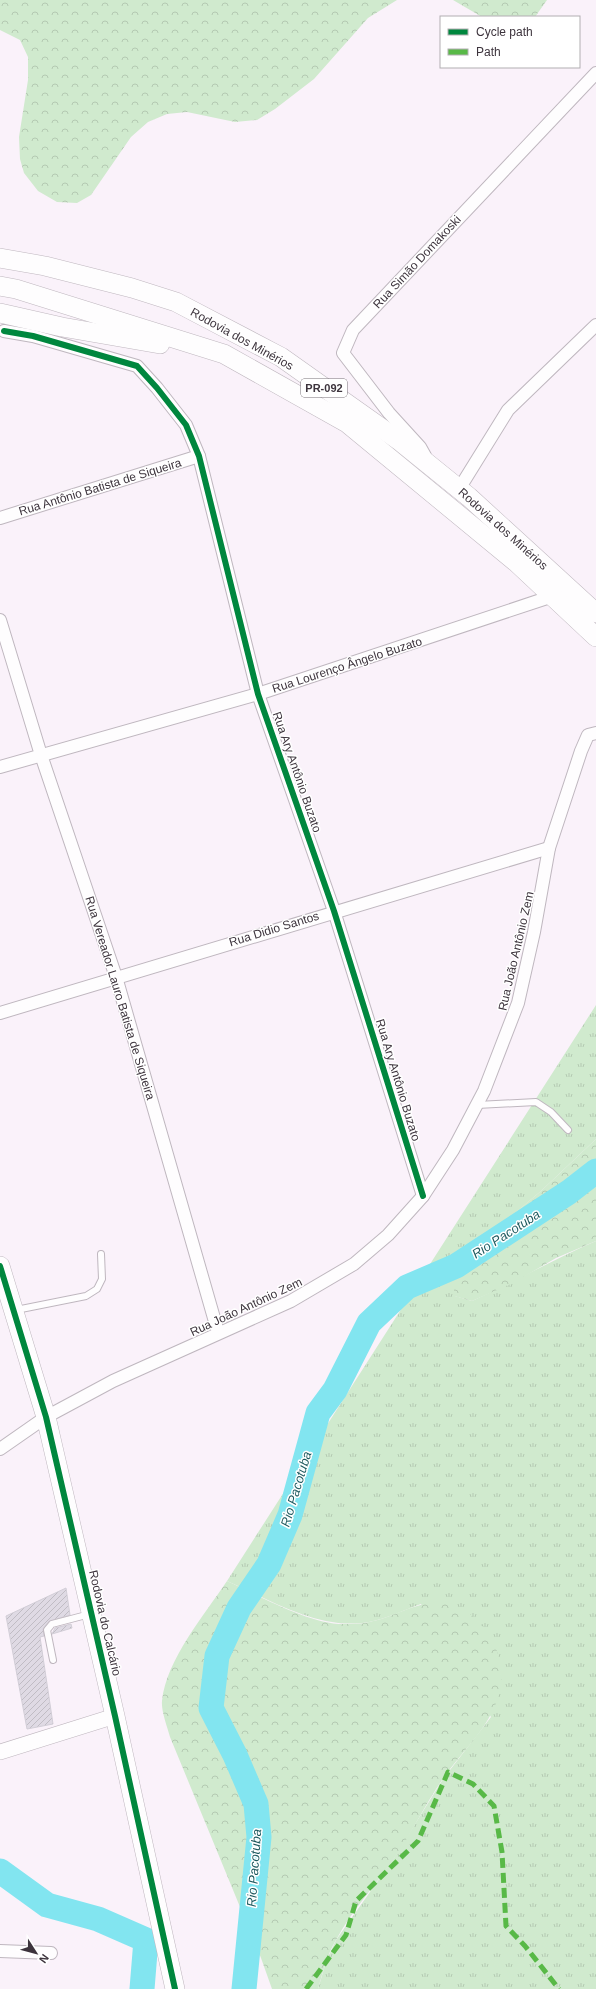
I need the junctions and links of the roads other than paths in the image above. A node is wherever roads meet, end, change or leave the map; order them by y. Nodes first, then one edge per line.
1 (596, 73) edge
2 (0, 249) edge
3 (0, 258) edge
4 (41, 266) junction
5 (0, 286) edge
6 (2, 322) edge
7 (596, 325) edge
8 (191, 344) junction
9 (199, 456) junction
10 (430, 466) junction
11 (459, 489) junction
12 (0, 518) edge
13 (554, 596) junction
14 (596, 613) edge
15 (0, 620) edge
16 (596, 637) edge
17 (258, 694) junction
18 (596, 733) edge
19 (41, 755) junction
20 (0, 767) edge
21 (549, 848) junction
22 (334, 911) junction
23 (116, 977) junction
24 (0, 1013) edge
25 (477, 1105) junction
26 (568, 1130) dead end
27 (423, 1196) junction
28 (100, 1254) dead end
29 (0, 1266) edge
30 (13, 1310) junction
31 (218, 1332) junction
32 (46, 1417) junction
33 (0, 1450) edge
34 (91, 1614) junction
35 (53, 1660) dead end
36 (115, 1716) junction
37 (0, 1752) edge
38 (0, 1951) edge
39 (51, 1953) dead end
40 (175, 1989) edge

1 - 10 street, Rua Simão Domakoski
2 - 4 main road
3 - 4 main road, Rodovia dos Minérios / PR-092
4 - 10 main road, Rodovia dos Minérios / PR-092
5 - 8 main road, Rodovia dos Minérios / PR-092
6 - 8 main road
6 - 9 street, Rua Ary Antônio Buzato
7 - 11 street
8 - 13 main road, Rodovia dos Minérios / PR-092
9 - 12 street, Rua Antônio Batista de Siqueira
9 - 17 street, Rua Ary Antônio Buzato
10 - 11 main road, Rodovia dos Minérios / PR-092
11 - 14 main road, Rodovia dos Minérios / PR-092
13 - 16 main road, Rodovia dos Minérios / PR-092
13 - 17 street, Rua Lourenço Ângelo Buzato
15 - 19 street, Rua Vereador Lauro Batista de Siqueira
17 - 19 street, Rua Lourenço Ângelo Buzato
17 - 22 street, Rua Ary Antônio Buzato
18 - 21 street, Rua João Antônio Zem
19 - 20 street, Rua Lourenço Ângelo Buzato
19 - 23 street, Rua Vereador Lauro Batista de Siqueira
21 - 22 street, Rua Didio Santos
21 - 25 street, Rua João Antônio Zem
22 - 23 street, Rua Didio Santos
22 - 27 street, Rua Ary Antônio Buzato
23 - 24 street, Rua Didio Santos
23 - 31 street, Rua Vereador Lauro Batista de Siqueira
25 - 26 lane
25 - 27 street, Rua João Antônio Zem
27 - 31 street, Rua João Antônio Zem
28 - 30 lane
29 - 30 main road, Rodovia do Calcário
30 - 32 main road, Rodovia do Calcário
31 - 32 street, Rua João Antônio Zem
32 - 33 street, Rua João Antônio Zem
32 - 34 main road, Rodovia do Calcário
34 - 35 lane
34 - 36 main road, Rodovia do Calcário
36 - 37 street
36 - 40 main road, Rodovia do Calcário
38 - 39 street

